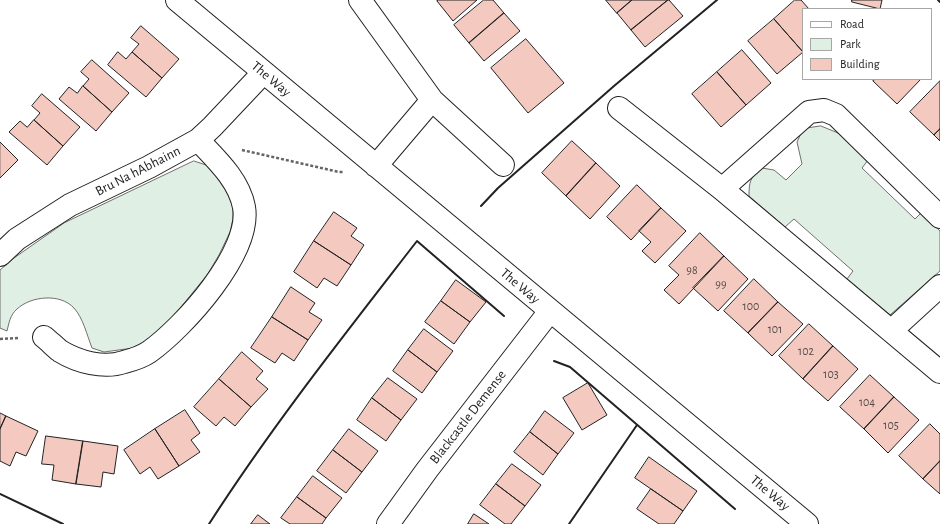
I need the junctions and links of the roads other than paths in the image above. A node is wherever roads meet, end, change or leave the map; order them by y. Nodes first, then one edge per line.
1 (177, 0) edge
2 (360, 0) edge
3 (263, 72) junction
4 (432, 100) junction
5 (619, 108) dead end
6 (198, 140) junction
7 (503, 165) dead end
8 (379, 169) junction
9 (722, 189) junction
10 (940, 216) edge
11 (0, 255) edge
12 (940, 286) edge
13 (550, 311) junction
14 (891, 331) junction
15 (44, 337) dead end
16 (940, 372) edge
17 (388, 524) edge
18 (807, 524) edge

1 - 3 street, The Way
2 - 4 street
3 - 6 street, Bru Na hAbhainn
3 - 8 street, The Way
4 - 7 street
4 - 8 street
5 - 9 street
6 - 11 street, Bru Na hAbhainn
6 - 15 street
8 - 13 street, The Way
9 - 10 street
9 - 14 street
12 - 14 street
13 - 17 street, Blackcastle Demense
13 - 18 street, The Way
14 - 16 street

